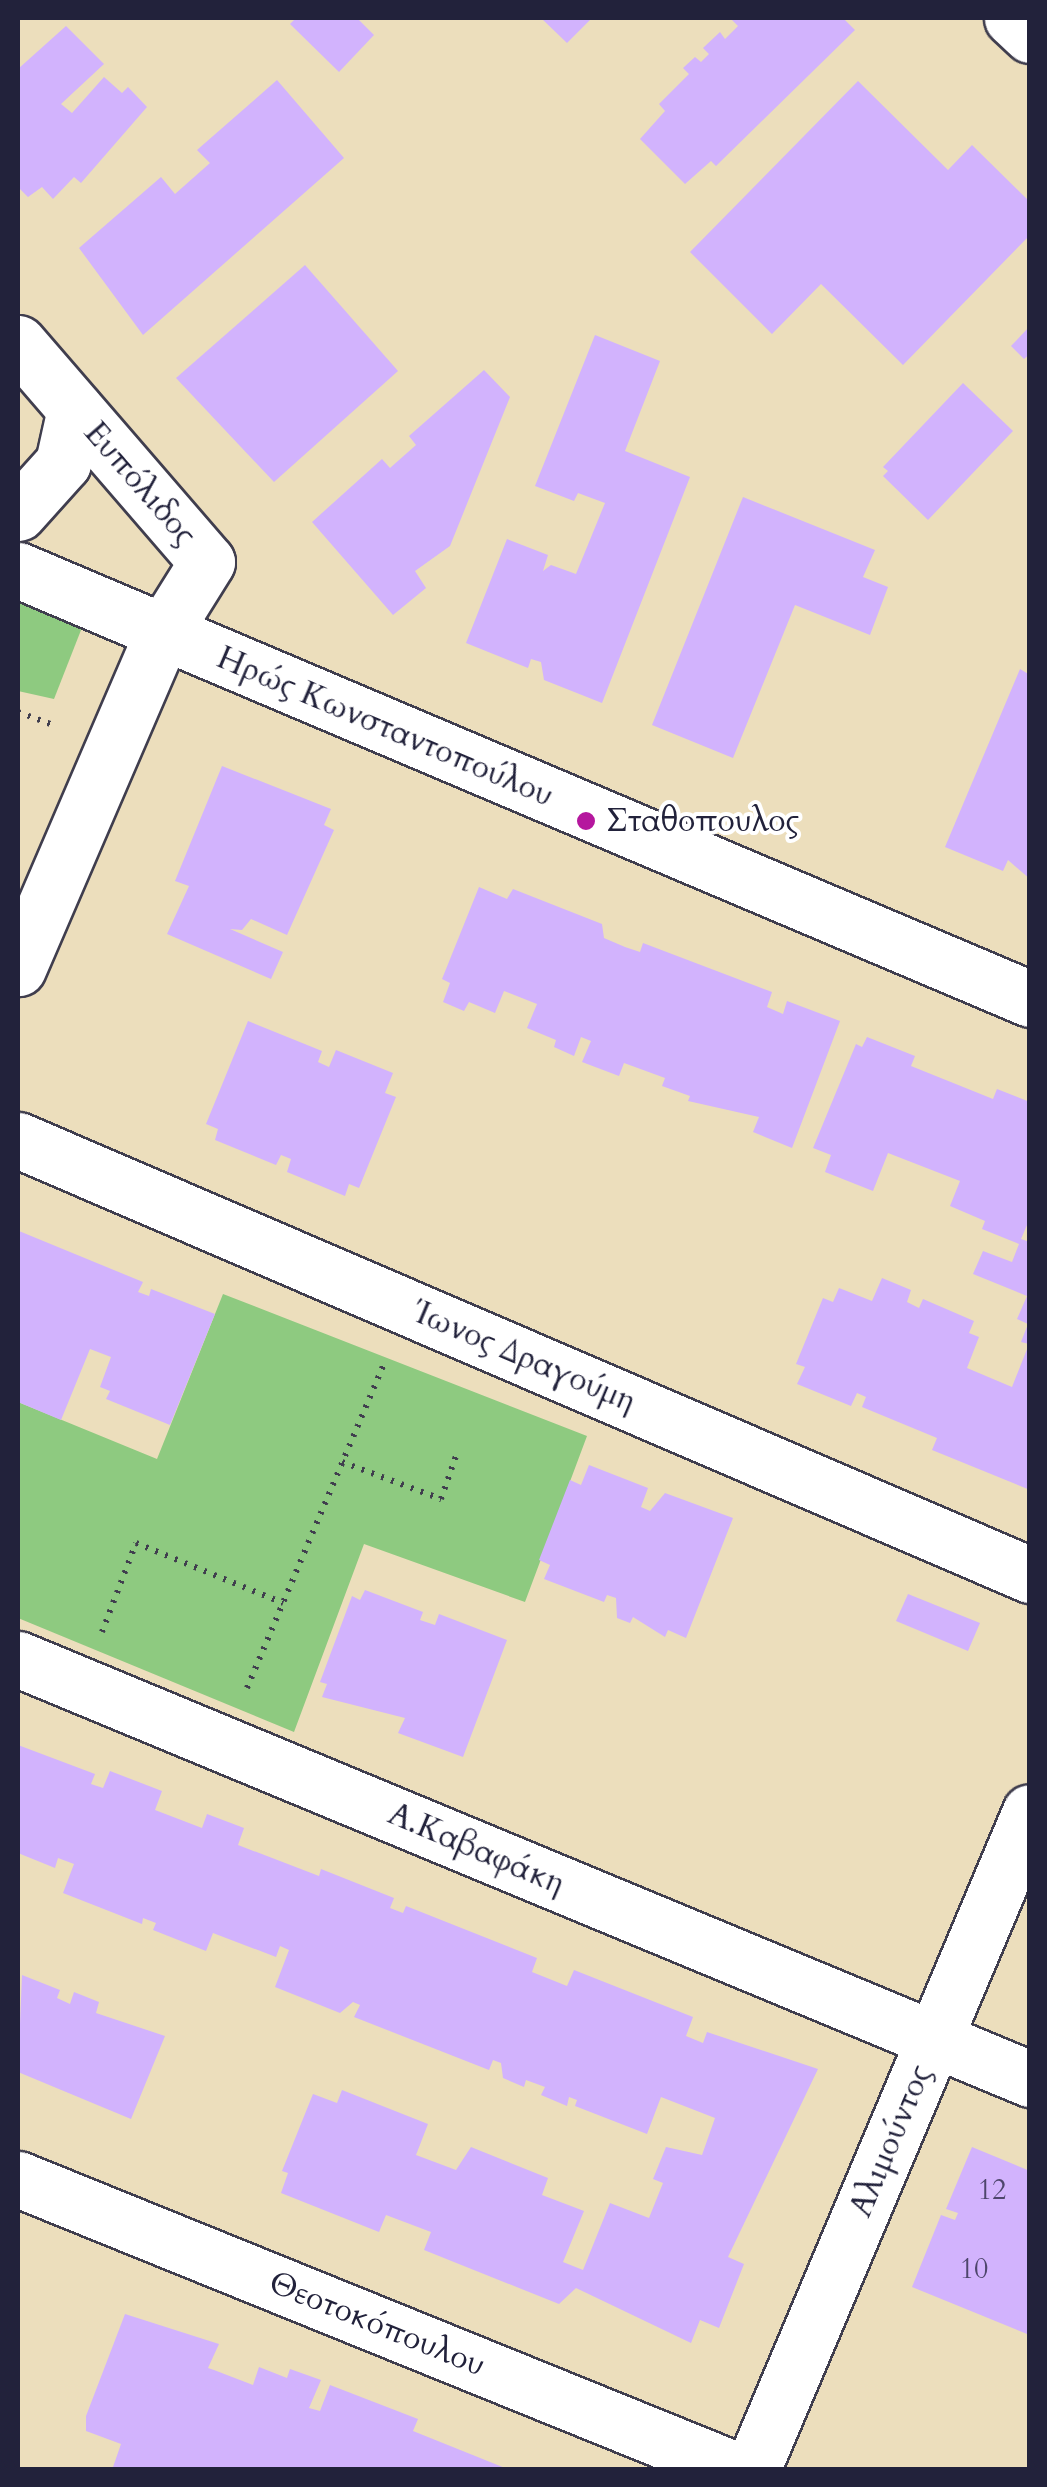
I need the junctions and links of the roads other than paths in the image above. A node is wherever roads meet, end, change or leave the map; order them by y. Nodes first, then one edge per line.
1 (1012, 18) edge
2 (1030, 35) edge
3 (18, 343) edge
4 (75, 409) junction
5 (18, 514) edge
6 (18, 570) edge
7 (162, 634) junction
8 (18, 968) edge
9 (1030, 999) edge
10 (18, 1140) edge
11 (1030, 1574) edge
12 (18, 1659) edge
13 (1030, 1812) edge
14 (934, 2039) junction
15 (1030, 2079) edge
16 (18, 2179) edge
17 (736, 2470) edge
18 (752, 2470) edge

1 - 2 street
3 - 4 street, Ευπόλιδος
4 - 5 street
4 - 7 street, Ευπόλιδος
6 - 7 street, Ηρώς Κωνσταντοπούλου
7 - 8 street
7 - 9 street, Ηρώς Κωνσταντοπούλου
10 - 11 street, Ίωνος Δραγούμη
12 - 14 street, Α.Καβαφάκη
13 - 14 street, Αλιμούντος
14 - 15 street, Α.Καβαφάκη
14 - 18 street, Αλιμούντος
16 - 17 street, Θεοτοκόπουλου

